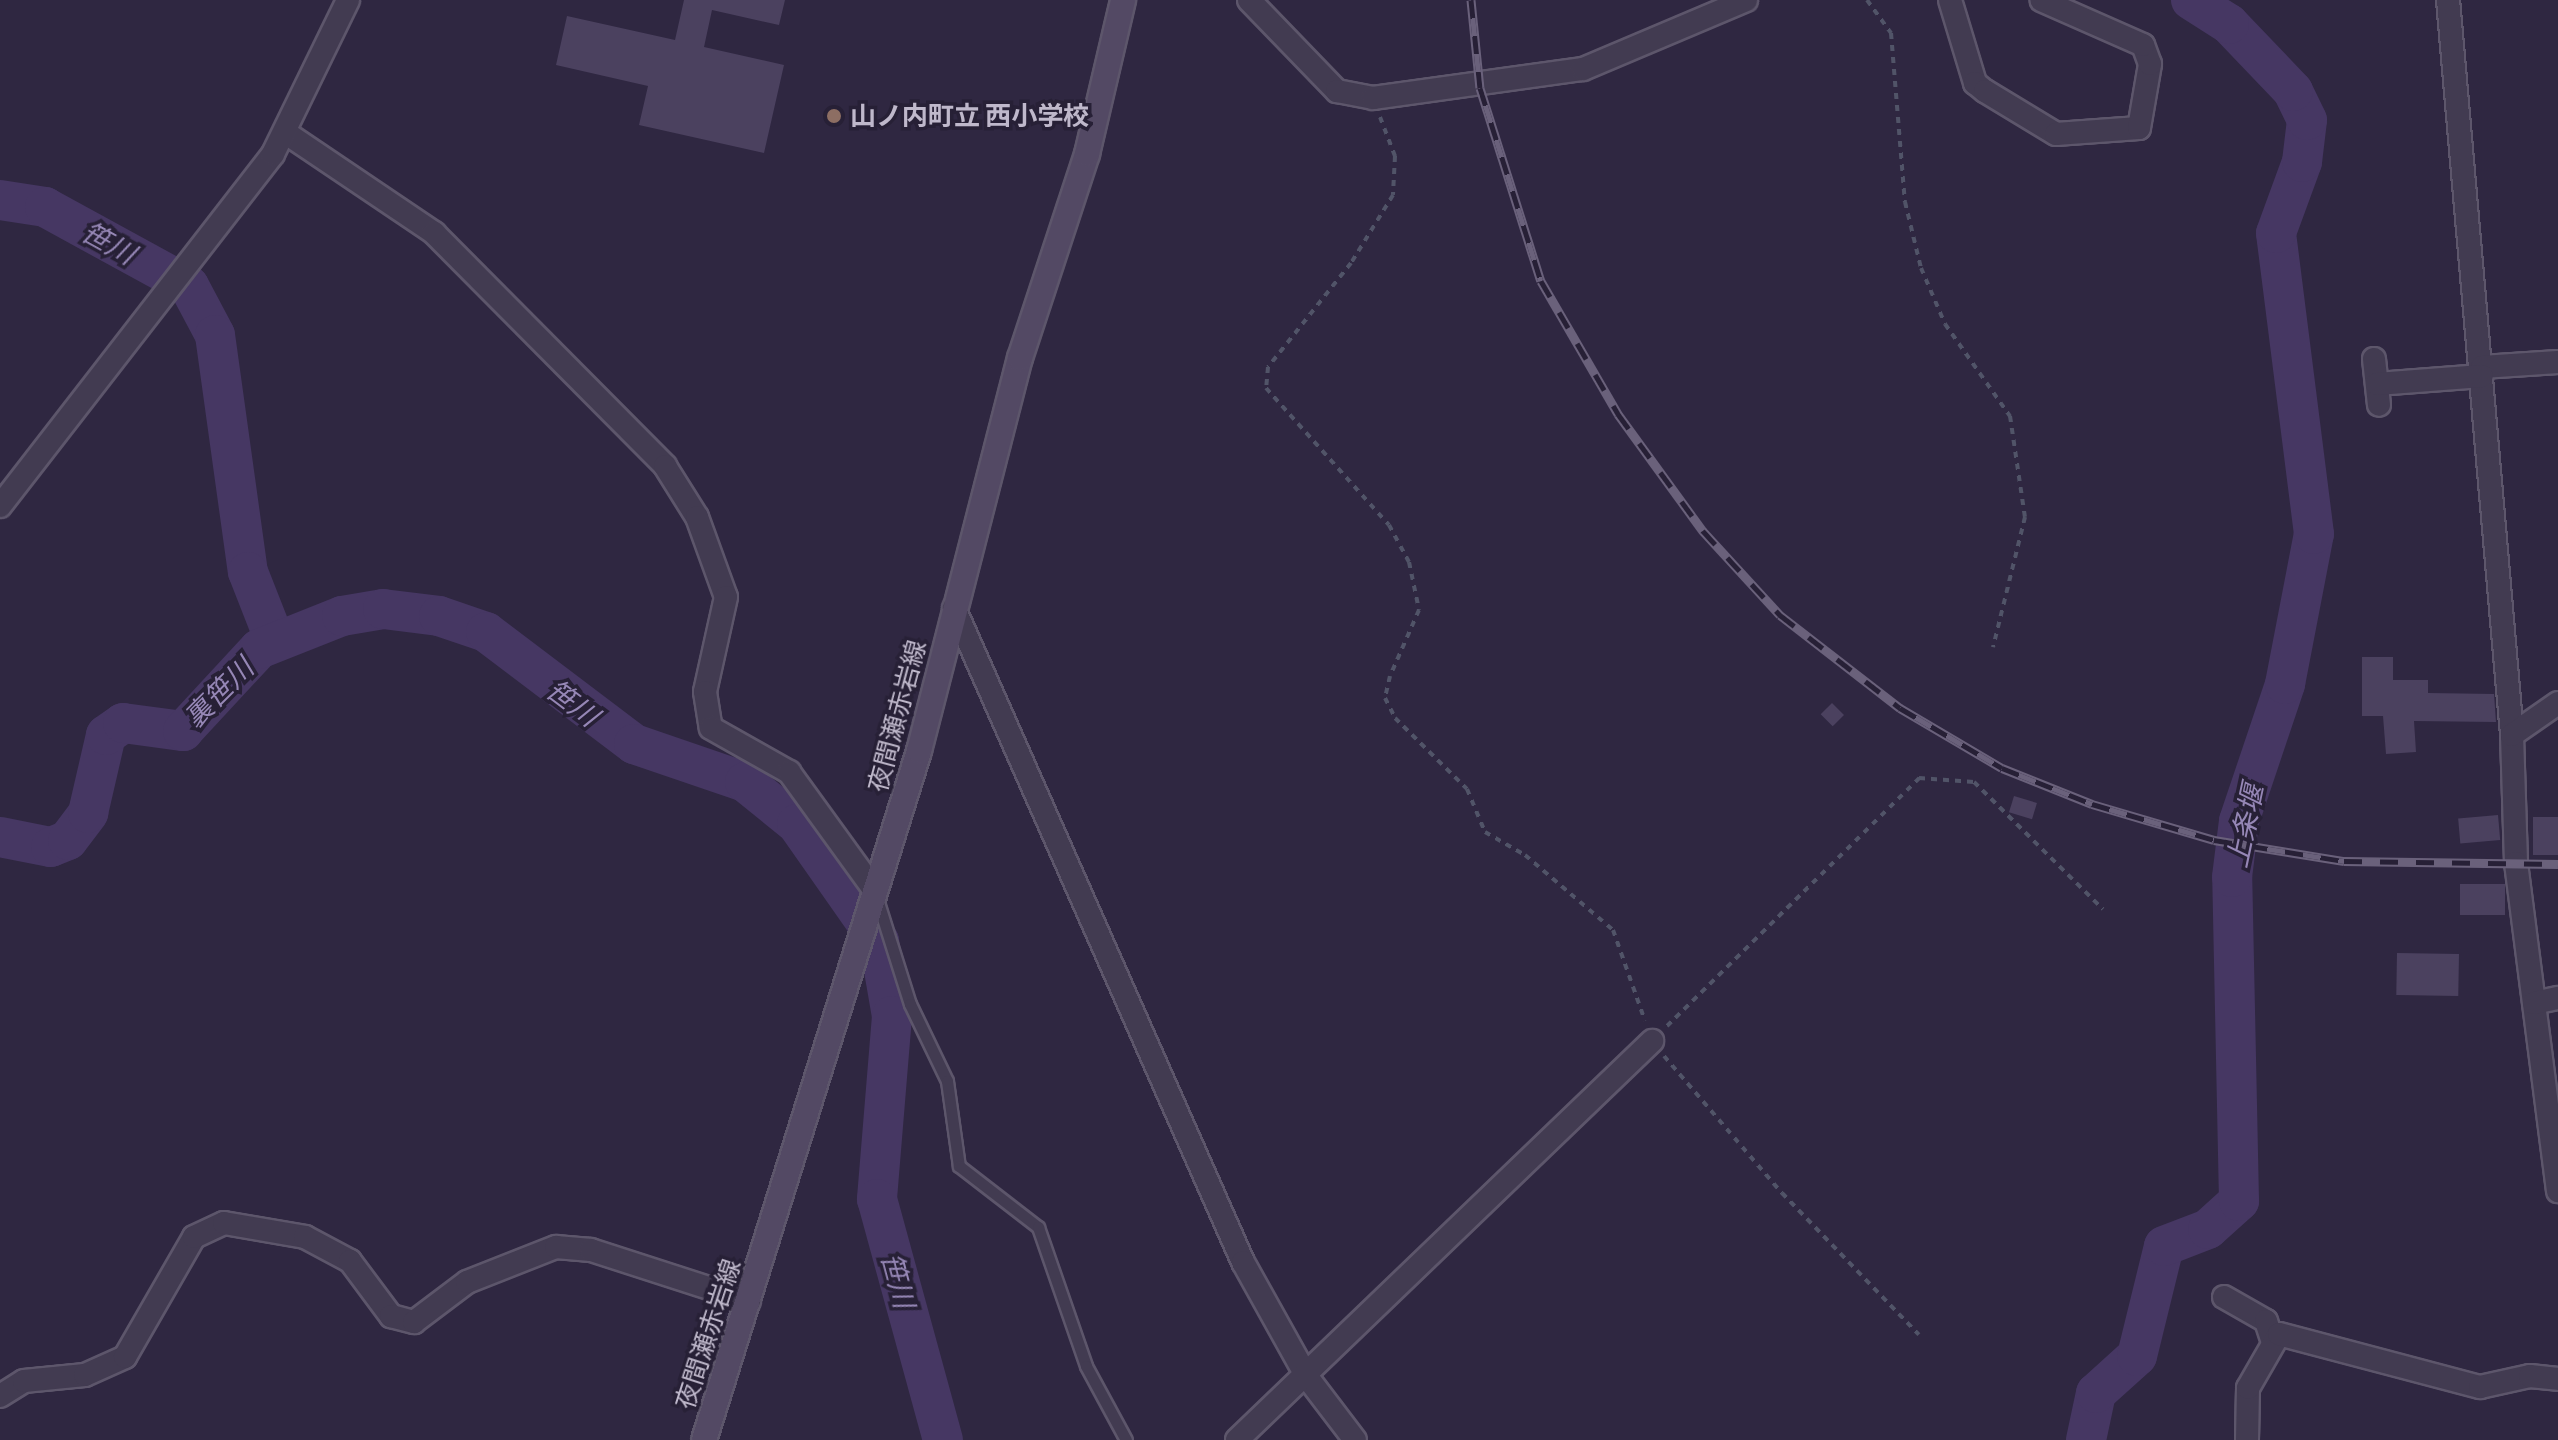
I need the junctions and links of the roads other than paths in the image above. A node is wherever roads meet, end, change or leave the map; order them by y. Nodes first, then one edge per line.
1 (348, 0) edge
2 (1123, 0) edge
3 (1249, 0) edge
4 (1746, 0) edge
5 (1950, 0) edge
6 (2041, 0) edge
7 (2448, 0) edge
8 (286, 133) junction
9 (2374, 359) dead end
10 (2558, 362) edge
11 (2482, 372) junction
12 (0, 506) edge
13 (954, 608) junction
14 (2558, 703) edge
15 (2512, 735) junction
16 (872, 898) junction
17 (2558, 998) edge
18 (2534, 1003) junction
19 (1652, 1041) road end
20 (2558, 1191) edge
21 (2224, 1297) dead end
22 (749, 1301) junction
23 (2273, 1342) junction
24 (1307, 1377) junction
25 (2558, 1379) edge
26 (0, 1396) edge
27 (704, 1440) edge
28 (1126, 1440) edge
29 (1237, 1440) edge
30 (1355, 1440) edge
31 (2247, 1440) edge

1 - 8 street
2 - 13 main road, 夜間瀬赤岩線
3 - 4 street
5 - 6 street
7 - 11 street
8 - 12 street
8 - 16 street
9 - 11 street
10 - 11 street
11 - 15 street
13 - 16 main road, 夜間瀬赤岩線
13 - 24 street
14 - 15 street
15 - 18 street
16 - 22 main road, 夜間瀬赤岩線
16 - 28 lane
17 - 18 street
18 - 20 street
19 - 24 street
21 - 23 street
22 - 26 street
22 - 27 main road, 夜間瀬赤岩線
23 - 25 street
23 - 31 street
24 - 29 street
24 - 30 street

